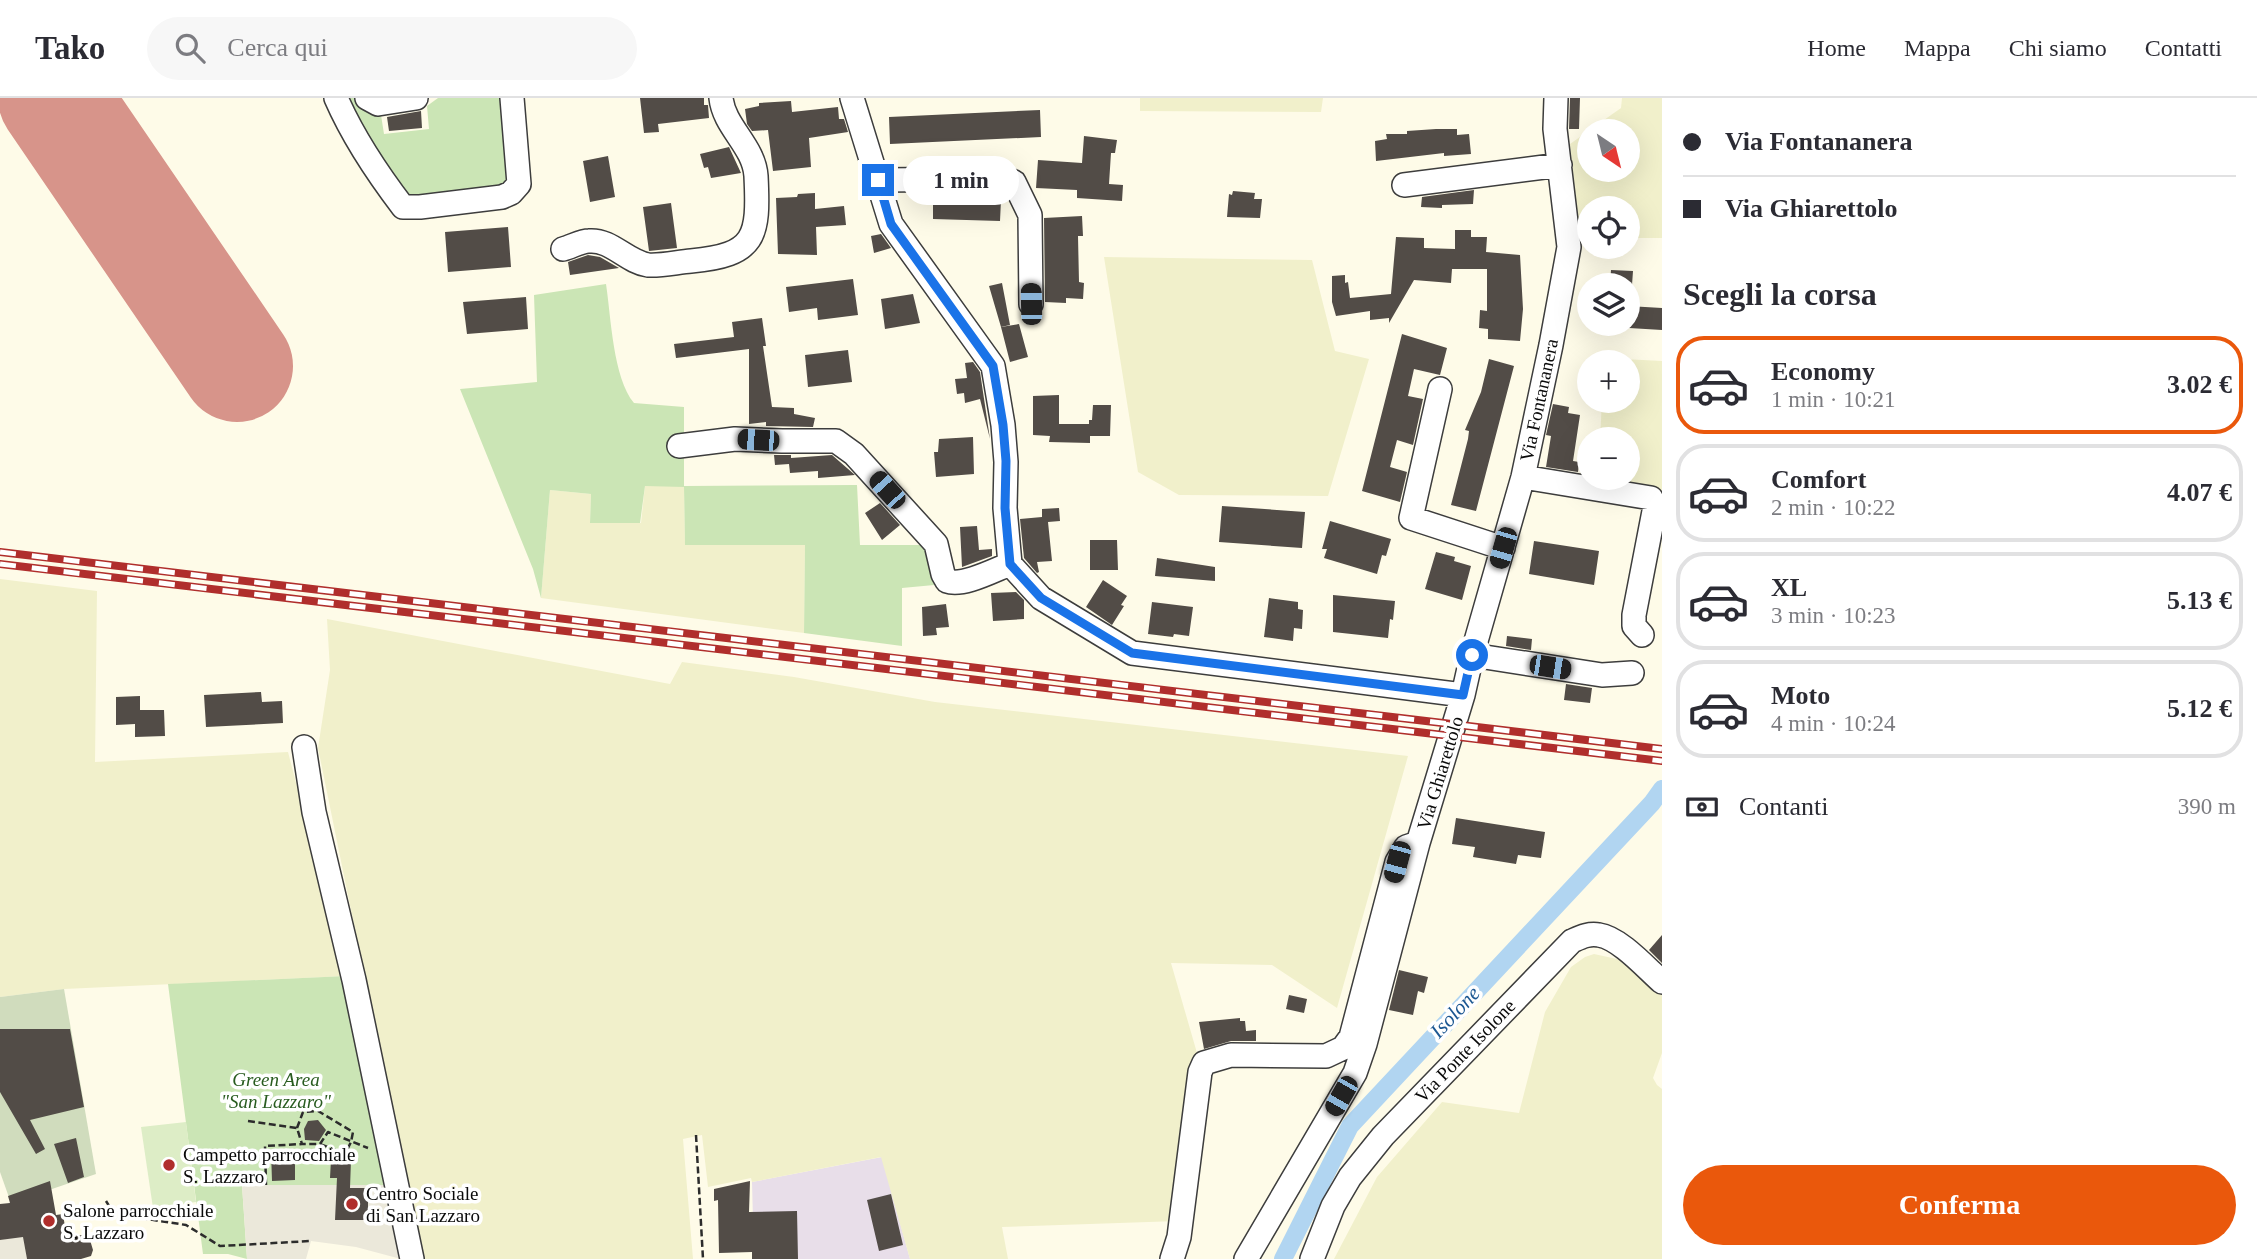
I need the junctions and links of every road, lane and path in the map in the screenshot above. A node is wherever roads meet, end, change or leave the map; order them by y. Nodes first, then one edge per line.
1 (336, 98) edge
2 (367, 98) edge
3 (416, 98) edge
4 (512, 98) edge
5 (721, 98) edge
6 (852, 98) edge
7 (1556, 98) edge
8 (1560, 165) junction
9 (878, 180) junction
10 (1404, 185) dead end
11 (563, 249) dead end
12 (1031, 304) dead end
13 (1440, 389) dead end
14 (679, 446) dead end
15 (1523, 477) junction
16 (1503, 548) junction
17 (1010, 564) junction
18 (1642, 635) dead end
19 (1472, 655) junction
20 (1632, 673) dead end
21 (1463, 695) junction
22 (304, 747) dead end
23 (1419, 843) junction
24 (1662, 982) edge
25 (248, 1121) dead end
26 (297, 1128) junction
27 (696, 1135) dead end
28 (351, 1142) junction
29 (302, 1144) junction
30 (320, 1144) junction
31 (392, 1154) junction
32 (265, 1185) dead end
33 (106, 1201) dead end
34 (311, 1241) dead end
35 (412, 1259) edge
36 (703, 1259) edge
37 (1172, 1259) edge
38 (1246, 1259) edge
39 (1312, 1259) edge

1 - 4 street
2 - 3 street
5 - 11 street
6 - 9 street
7 - 8 street, Via Fontananera
8 - 10 street
8 - 15 street, Via Fontananera
9 - 12 street
9 - 17 street
13 - 16 street
14 - 17 street
15 - 16 street, Via Fontananera
15 - 18 street
16 - 19 street, Via Fontananera
17 - 21 street, Via Ghiarettolo
19 - 20 street
19 - 21 street, Via Fontananera
21 - 23 street, Via Ghiarettolo
22 - 31 street
23 - 37 street
23 - 38 street, Via Ghiarettolo
24 - 39 street, Via Ponte Isolone
25 - 26 path
26 - 28 path
26 - 29 path
27 - 36 path
28 - 30 path
28 - 30 path
28 - 31 path
29 - 30 path
29 - 32 path
31 - 35 street
33 - 34 path

